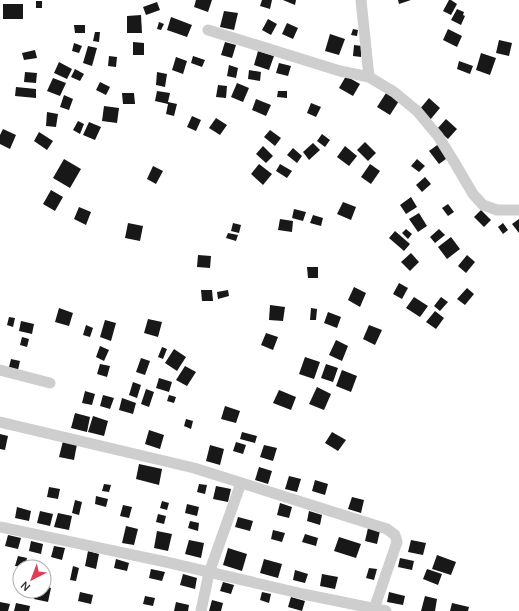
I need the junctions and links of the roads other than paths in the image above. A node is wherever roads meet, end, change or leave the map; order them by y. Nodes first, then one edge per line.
1 (361, 0) edge
2 (208, 30) dead end
3 (369, 77) junction
4 (519, 210) edge
5 (0, 370) edge
6 (50, 383) dead end
7 (0, 422) edge
8 (241, 483) junction
9 (0, 527) edge
10 (209, 573) junction
11 (374, 609) junction
12 (201, 611) edge
13 (386, 611) edge

1 - 3 street
2 - 3 street
3 - 4 street
5 - 6 street
7 - 8 street
8 - 10 street
8 - 11 street
9 - 10 street
10 - 11 street
10 - 12 street
11 - 13 street

